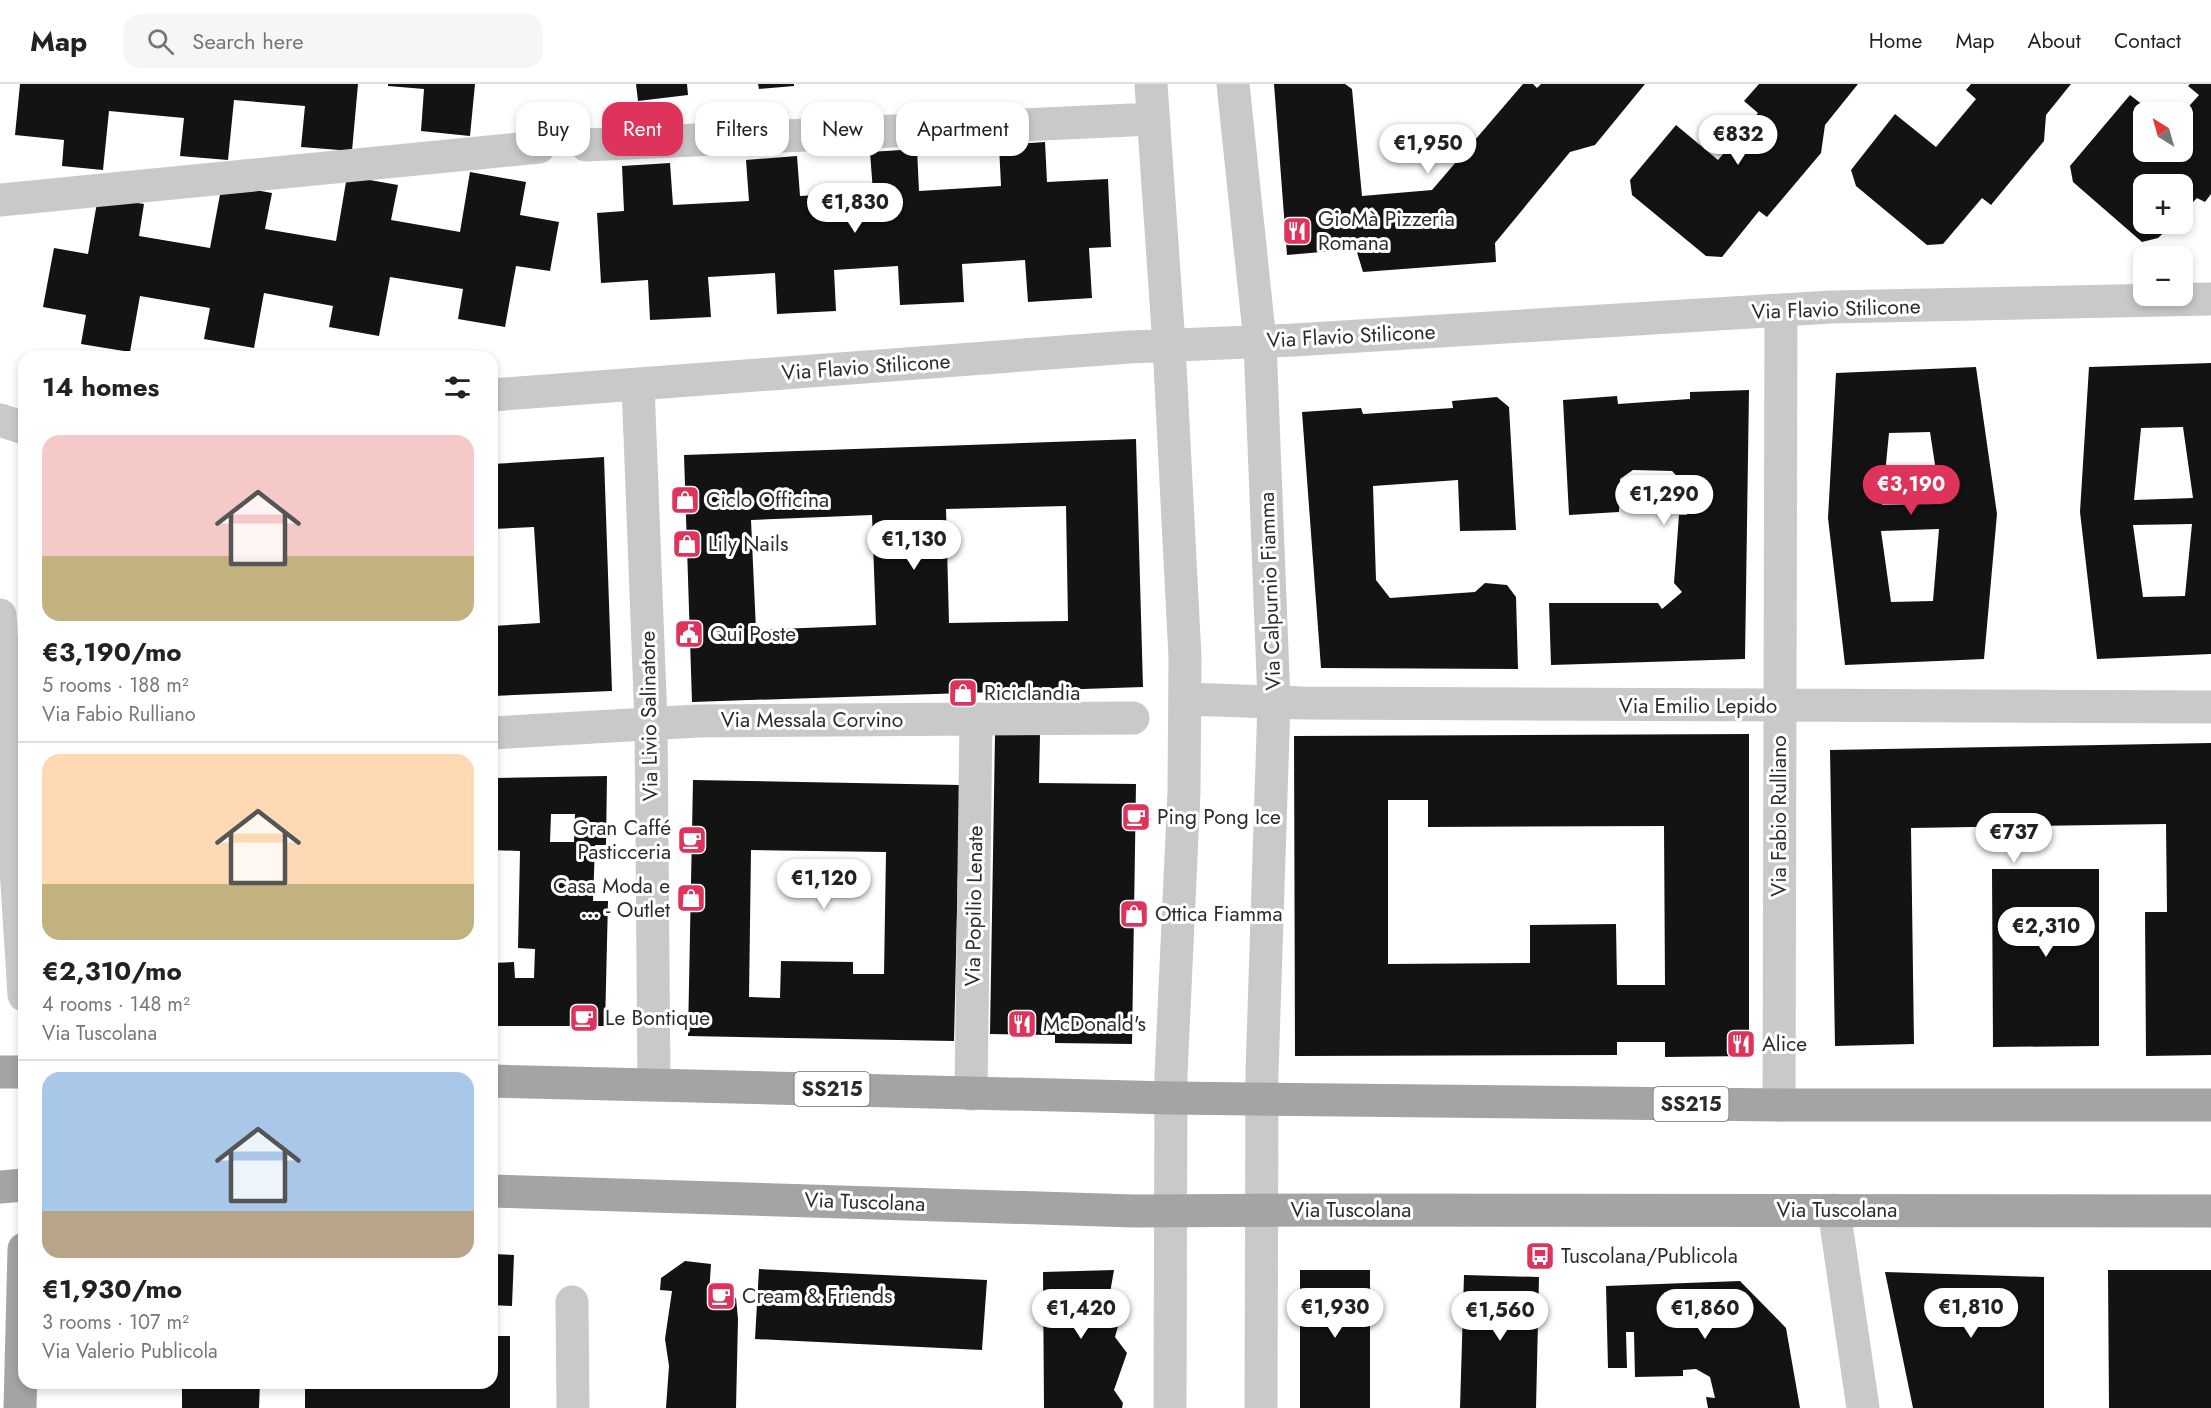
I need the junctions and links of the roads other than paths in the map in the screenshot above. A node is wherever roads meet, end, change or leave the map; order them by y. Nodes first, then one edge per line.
1 (1150, 84) edge
2 (1233, 84) edge
3 (1153, 119) junction
4 (590, 145) edge
5 (516, 149) edge
6 (0, 200) edge
7 (2211, 299) edge
8 (1781, 310) junction
9 (1260, 342) junction
10 (1169, 345) junction
11 (638, 384) junction
12 (498, 394) edge
13 (0, 420) edge
14 (18, 426) edge
15 (0, 615) edge
16 (1186, 699) junction
17 (1274, 702) junction
18 (1779, 706) junction
19 (2211, 707) edge
20 (976, 718) junction
21 (1133, 718) dead end
22 (651, 723) junction
23 (498, 733) edge
24 (16, 752) edge
25 (18, 813) edge
26 (0, 1072) edge
27 (18, 1072) edge
28 (498, 1082) edge
29 (654, 1084) junction
30 (971, 1094) junction
31 (1171, 1098) junction
32 (1262, 1099) junction
33 (1779, 1105) junction
34 (2211, 1105) edge
35 (18, 1186) edge
36 (0, 1187) edge
37 (498, 1191) edge
38 (1834, 1210) junction
39 (1260, 1211) junction
40 (2211, 1211) edge
41 (1172, 1212) junction
42 (572, 1302) dead end
43 (20, 1389) edge
44 (20, 1408) edge
45 (573, 1408) edge
46 (1170, 1408) edge
47 (1260, 1408) edge
48 (1863, 1408) edge

1 - 3 street
2 - 9 street, Via Calpurnio Fiamma
3 - 4 street
3 - 10 street
5 - 6 street
7 - 8 street, Via Flavio Stilicone
8 - 9 street, Via Flavio Stilicone
8 - 18 street, Via Fabio Rulliano
9 - 10 street, Via Flavio Stilicone
9 - 17 street, Via Calpurnio Fiamma
10 - 11 street, Via Flavio Stilicone
10 - 16 street
11 - 12 street, Via Flavio Stilicone
11 - 22 street, Via Livio Salinatore
13 - 14 street
15 - 24 street
16 - 17 street, Via Emilio Lepido
16 - 31 street
17 - 18 street, Via Emilio Lepido
17 - 32 street, Via Calpurnio Fiamma
18 - 19 street, Via Emilio Lepido
18 - 33 street, Via Fabio Rulliano
20 - 21 street, Via Messala Corvino
20 - 22 street, Via Messala Corvino
20 - 30 street, Via Popilio Lenate
22 - 23 street, Via Messala Corvino
22 - 29 street, Via Livio Salinatore
24 - 25 street
26 - 27 main road
28 - 29 main road, SS215
29 - 30 main road, SS215
30 - 31 main road, SS215
31 - 32 main road, SS215
31 - 41 street
32 - 33 main road, SS215
32 - 39 street, Via Calpurnio Fiamma
33 - 34 main road, SS215
35 - 36 main road
37 - 41 main road, Via Tuscolana
38 - 39 main road, Via Tuscolana
38 - 40 main road, Via Tuscolana
38 - 48 street
39 - 41 main road, Via Tuscolana
39 - 47 street, Via Calpurnio Fiamma
41 - 46 street
42 - 45 street
43 - 44 main road

